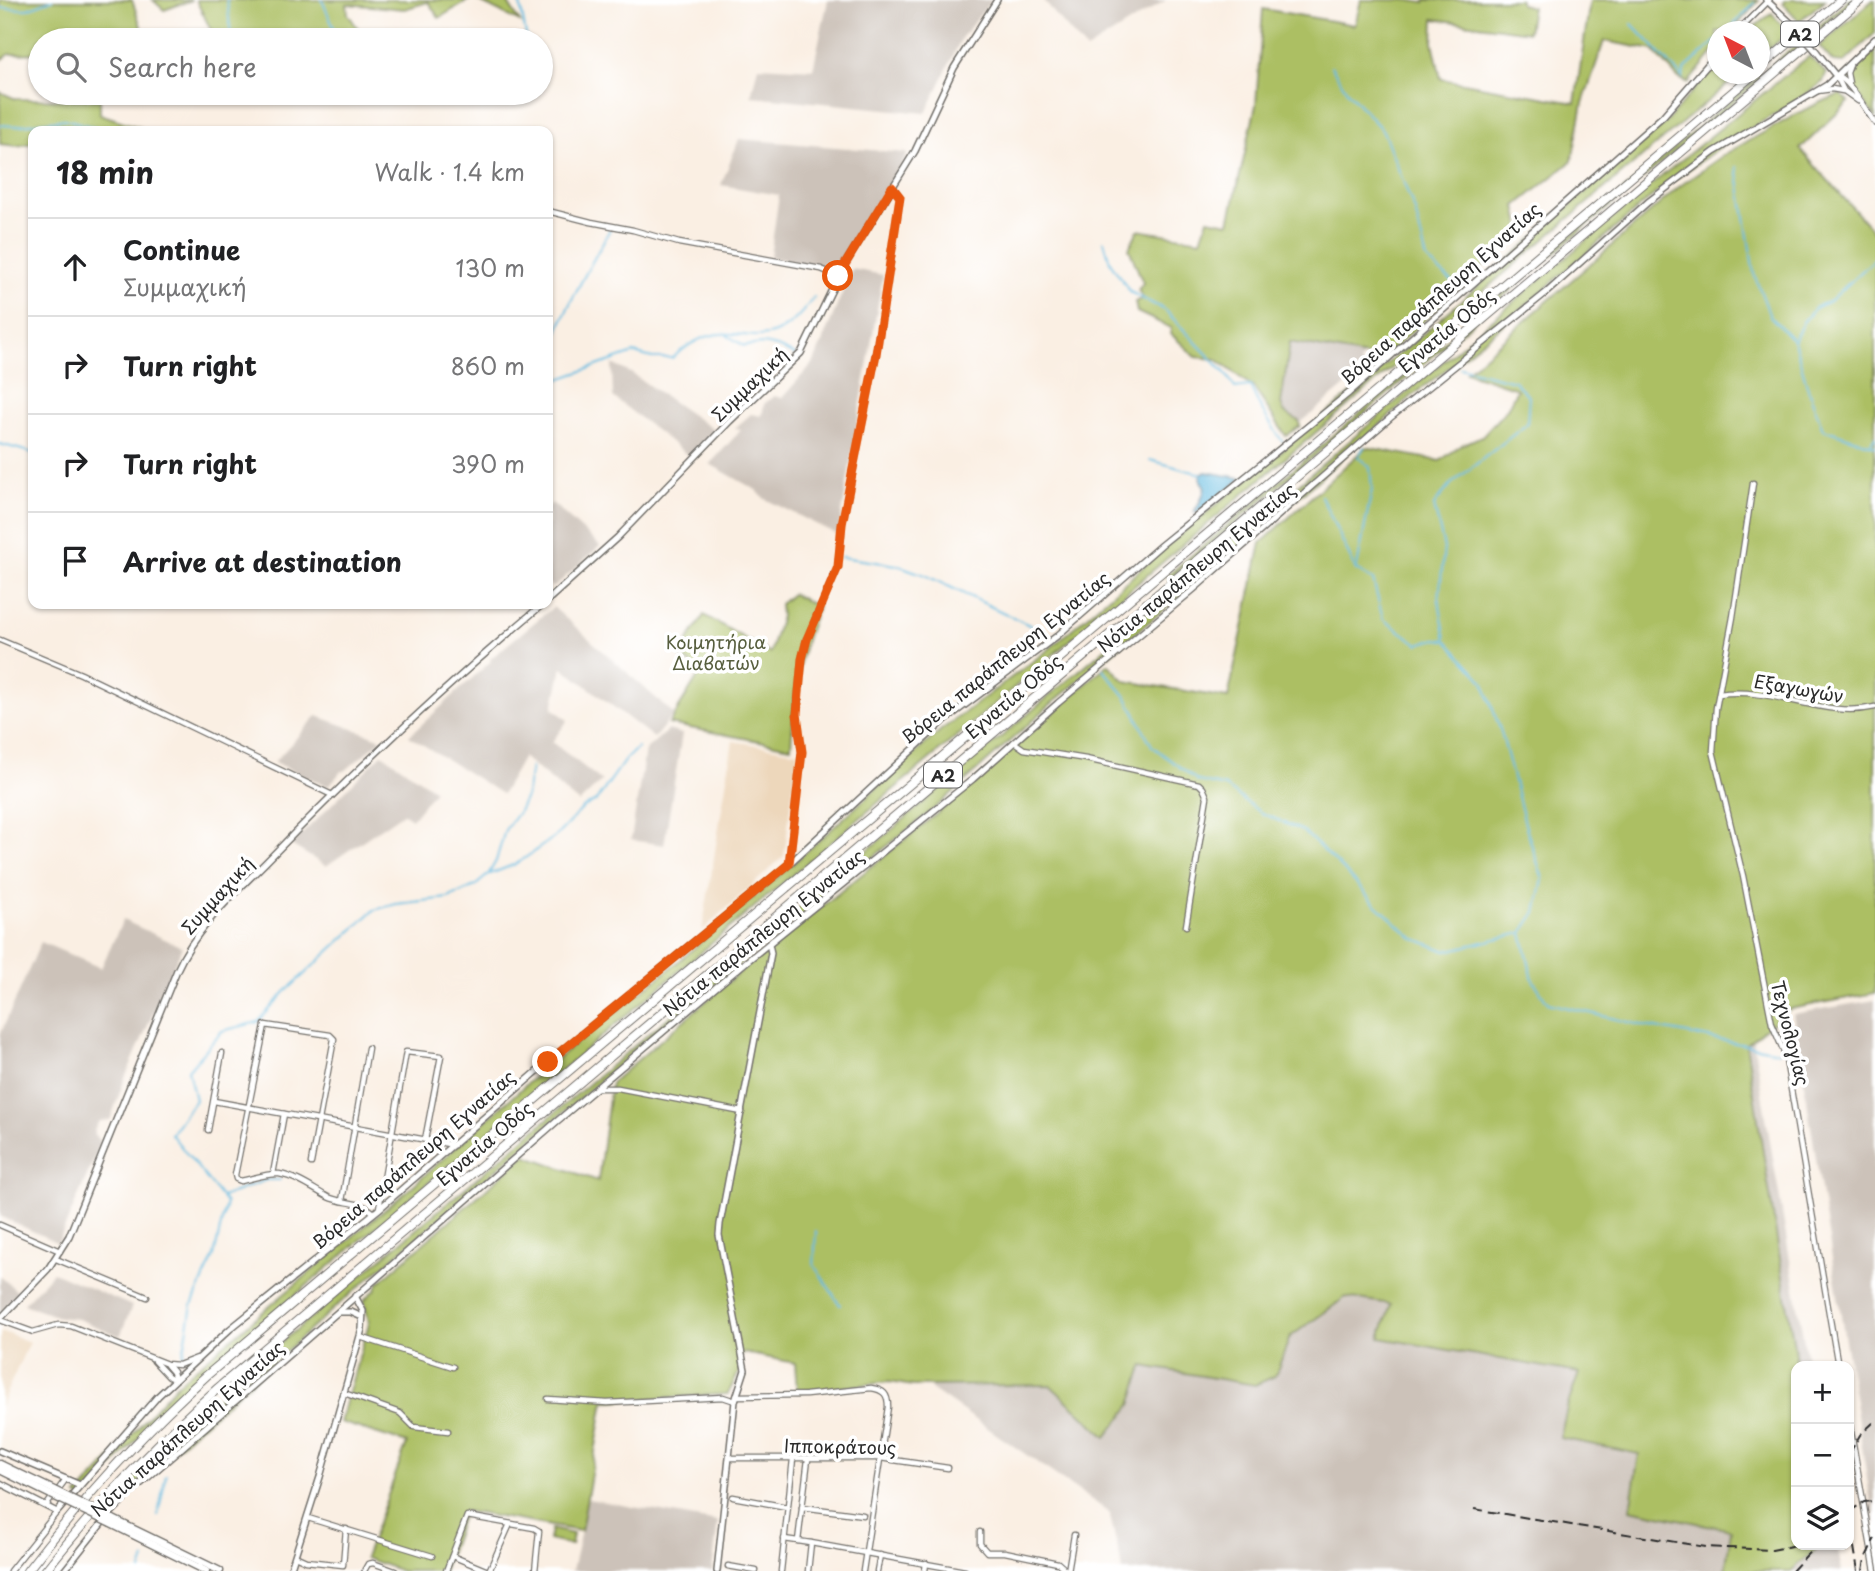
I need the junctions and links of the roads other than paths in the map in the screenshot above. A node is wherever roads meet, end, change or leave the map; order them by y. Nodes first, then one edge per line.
1 (997, 0) edge
2 (1768, 0) edge
3 (1841, 0) edge
4 (1861, 0) edge
5 (1748, 21) edge
6 (1875, 39) edge
7 (1770, 59) edge
8 (1851, 63) junction
9 (1707, 65) edge
10 (1836, 76) junction
11 (1742, 84) edge
12 (1849, 84) junction
13 (1816, 92) junction
14 (1846, 92) junction
15 (1858, 102) junction
16 (1875, 123) edge
17 (892, 187) junction
18 (553, 212) edge
19 (838, 276) junction
20 (1753, 483) dead end
21 (553, 596) edge
22 (537, 609) edge
23 (0, 640) edge
24 (1719, 694) junction
25 (1875, 708) edge
26 (1014, 742) junction
27 (331, 795) junction
28 (789, 864) junction
29 (1186, 926) dead end
30 (769, 944) junction
31 (369, 1048) dead end
32 (222, 1053) dead end
33 (597, 1088) junction
34 (214, 1101) junction
35 (248, 1108) junction
36 (741, 1112) junction
37 (284, 1114) junction
38 (318, 1121) junction
39 (355, 1128) junction
40 (208, 1130) dead end
41 (390, 1134) junction
42 (425, 1140) junction
43 (454, 1145) junction
44 (311, 1163) dead end
45 (273, 1174) junction
46 (342, 1201) junction
47 (377, 1211) junction
48 (0, 1225) edge
49 (61, 1251) junction
50 (56, 1259) junction
51 (355, 1296) junction
52 (148, 1297) dead end
53 (336, 1313) junction
54 (0, 1319) edge
55 (363, 1319) junction
56 (360, 1338) junction
57 (200, 1356) junction
58 (154, 1360) junction
59 (1837, 1361) edge
60 (167, 1364) junction
61 (453, 1367) dead end
62 (175, 1379) junction
63 (344, 1392) junction
64 (548, 1399) dead end
65 (736, 1399) junction
66 (1850, 1424) edge
67 (448, 1431) dead end
68 (0, 1451) edge
69 (731, 1458) junction
70 (880, 1458) junction
71 (793, 1459) junction
72 (808, 1459) junction
73 (0, 1464) edge
74 (948, 1468) dead end
75 (0, 1470) edge
76 (66, 1479) junction
77 (0, 1483) edge
78 (79, 1485) junction
79 (53, 1492) junction
80 (733, 1497) dead end
81 (46, 1506) junction
82 (788, 1507) junction
83 (802, 1507) junction
84 (57, 1512) junction
85 (863, 1515) dead end
86 (308, 1518) junction
87 (112, 1521) junction
88 (510, 1523) junction
89 (346, 1529) junction
90 (980, 1532) dead end
91 (1074, 1535) dead end
92 (784, 1539) junction
93 (798, 1541) junction
94 (811, 1543) junction
95 (866, 1553) junction
96 (880, 1554) junction
97 (295, 1556) junction
98 (432, 1556) dead end
99 (452, 1556) junction
100 (926, 1563) junction
101 (728, 1566) dead end
102 (10, 1571) edge
103 (27, 1571) edge
104 (45, 1571) edge
105 (64, 1571) edge
106 (206, 1571) edge
107 (220, 1571) edge
108 (290, 1571) edge
109 (364, 1571) edge
110 (395, 1571) edge
111 (446, 1571) edge
112 (488, 1571) edge
113 (536, 1571) edge
114 (717, 1571) edge
115 (756, 1571) edge
116 (780, 1571) edge
117 (808, 1571) edge
118 (863, 1571) edge
119 (877, 1571) edge
120 (925, 1571) edge
121 (965, 1571) edge
122 (1068, 1571) edge
123 (1875, 1571) edge

1 - 17 street, Συμμαχική
2 - 5 street
2 - 10 street, bridge
3 - 7 highway, Α2
4 - 104 highway, Εγνατία Οδός / Α2
6 - 8 street, Νότια παράπλευρη Εγνατίας
8 - 10 street, Νότια παράπλευρη Εγνατίας
8 - 12 street
9 - 28 street, Βόρεια παράπλευρη Εγνατίας
10 - 12 street
10 - 13 street, Νότια παράπλευρη Εγνατίας
10 - 14 street
11 - 103 highway, Εγνατία Οδός / Α2
12 - 15 street
13 - 14 street
13 - 26 street, Νότια παράπλευρη Εγνατίας
14 - 15 street
15 - 16 street
17 - 19 street, Συμμαχική
17 - 28 street
18 - 19 street
19 - 21 street, Συμμαχική
20 - 24 street
22 - 27 street, Συμμαχική
23 - 27 street
24 - 25 street, Εξαγωγών
24 - 59 street, Τεχνολογίας
26 - 29 street
26 - 30 street, Νότια παράπλευρη Εγνατίας
27 - 49 street, Συμμαχική
28 - 43 street, Βόρεια παράπλευρη Εγνατίας
30 - 33 street, Νότια παράπλευρη Εγνατίας
30 - 36 street
31 - 39 street
32 - 34 street
33 - 36 street
33 - 51 street, Νότια παράπλευρη Εγνατίας
34 - 35 street
34 - 40 street
35 - 37 street
35 - 38 street
35 - 45 street
36 - 65 street
37 - 38 street
37 - 45 street
38 - 39 street
38 - 44 street
39 - 41 street
39 - 46 street
41 - 42 street
41 - 42 street
41 - 47 street
42 - 43 street
43 - 47 street, Βόρεια παράπλευρη Εγνατίας
45 - 46 street
46 - 47 street
47 - 57 street, Βόρεια παράπλευρη Εγνατίας
48 - 49 street
49 - 50 street, Συμμαχική
50 - 52 street
50 - 54 street, Συμμαχική
51 - 53 street, Νότια παράπλευρη Εγνατίας
51 - 55 street
53 - 55 street
53 - 105 street, Νότια παράπλευρη Εγνατίας
54 - 58 street
55 - 56 street
56 - 61 street
56 - 63 street
57 - 60 street
57 - 62 street, Βόρεια παράπλευρη Εγνατίας
58 - 60 street
58 - 62 street
60 - 62 street
62 - 78 street, Βόρεια παράπλευρη Εγνατίας
63 - 67 street
63 - 86 street
64 - 65 street
65 - 69 street
65 - 70 street
66 - 123 street
68 - 76 street
69 - 71 street, Ιπποκράτους
69 - 114 street
70 - 72 street, Ιπποκράτους
70 - 74 street, Ιπποκράτους
70 - 95 street
71 - 72 street, Ιπποκράτους
71 - 82 street
72 - 83 street
73 - 79 main road
75 - 79 main road
76 - 78 street
76 - 81 street
77 - 81 street
78 - 84 street, Βόρεια παράπλευρη Εγνατίας
79 - 87 main road, bridge
80 - 82 street
81 - 84 street
82 - 92 street
83 - 85 street
83 - 93 street
84 - 102 street, Βόρεια παράπλευρη Εγνατίας
86 - 89 street
86 - 97 street
87 - 106 main road
87 - 107 main road
88 - 99 street
88 - 112 street
88 - 113 street
89 - 97 street
89 - 98 street
90 - 122 street
91 - 122 street
92 - 93 street
92 - 116 street
93 - 94 street
94 - 95 street
94 - 117 street
95 - 96 street
95 - 118 street
96 - 100 street
96 - 119 street
97 - 108 street
99 - 111 street
99 - 112 street
100 - 120 street
100 - 121 street
101 - 115 street
109 - 110 street

